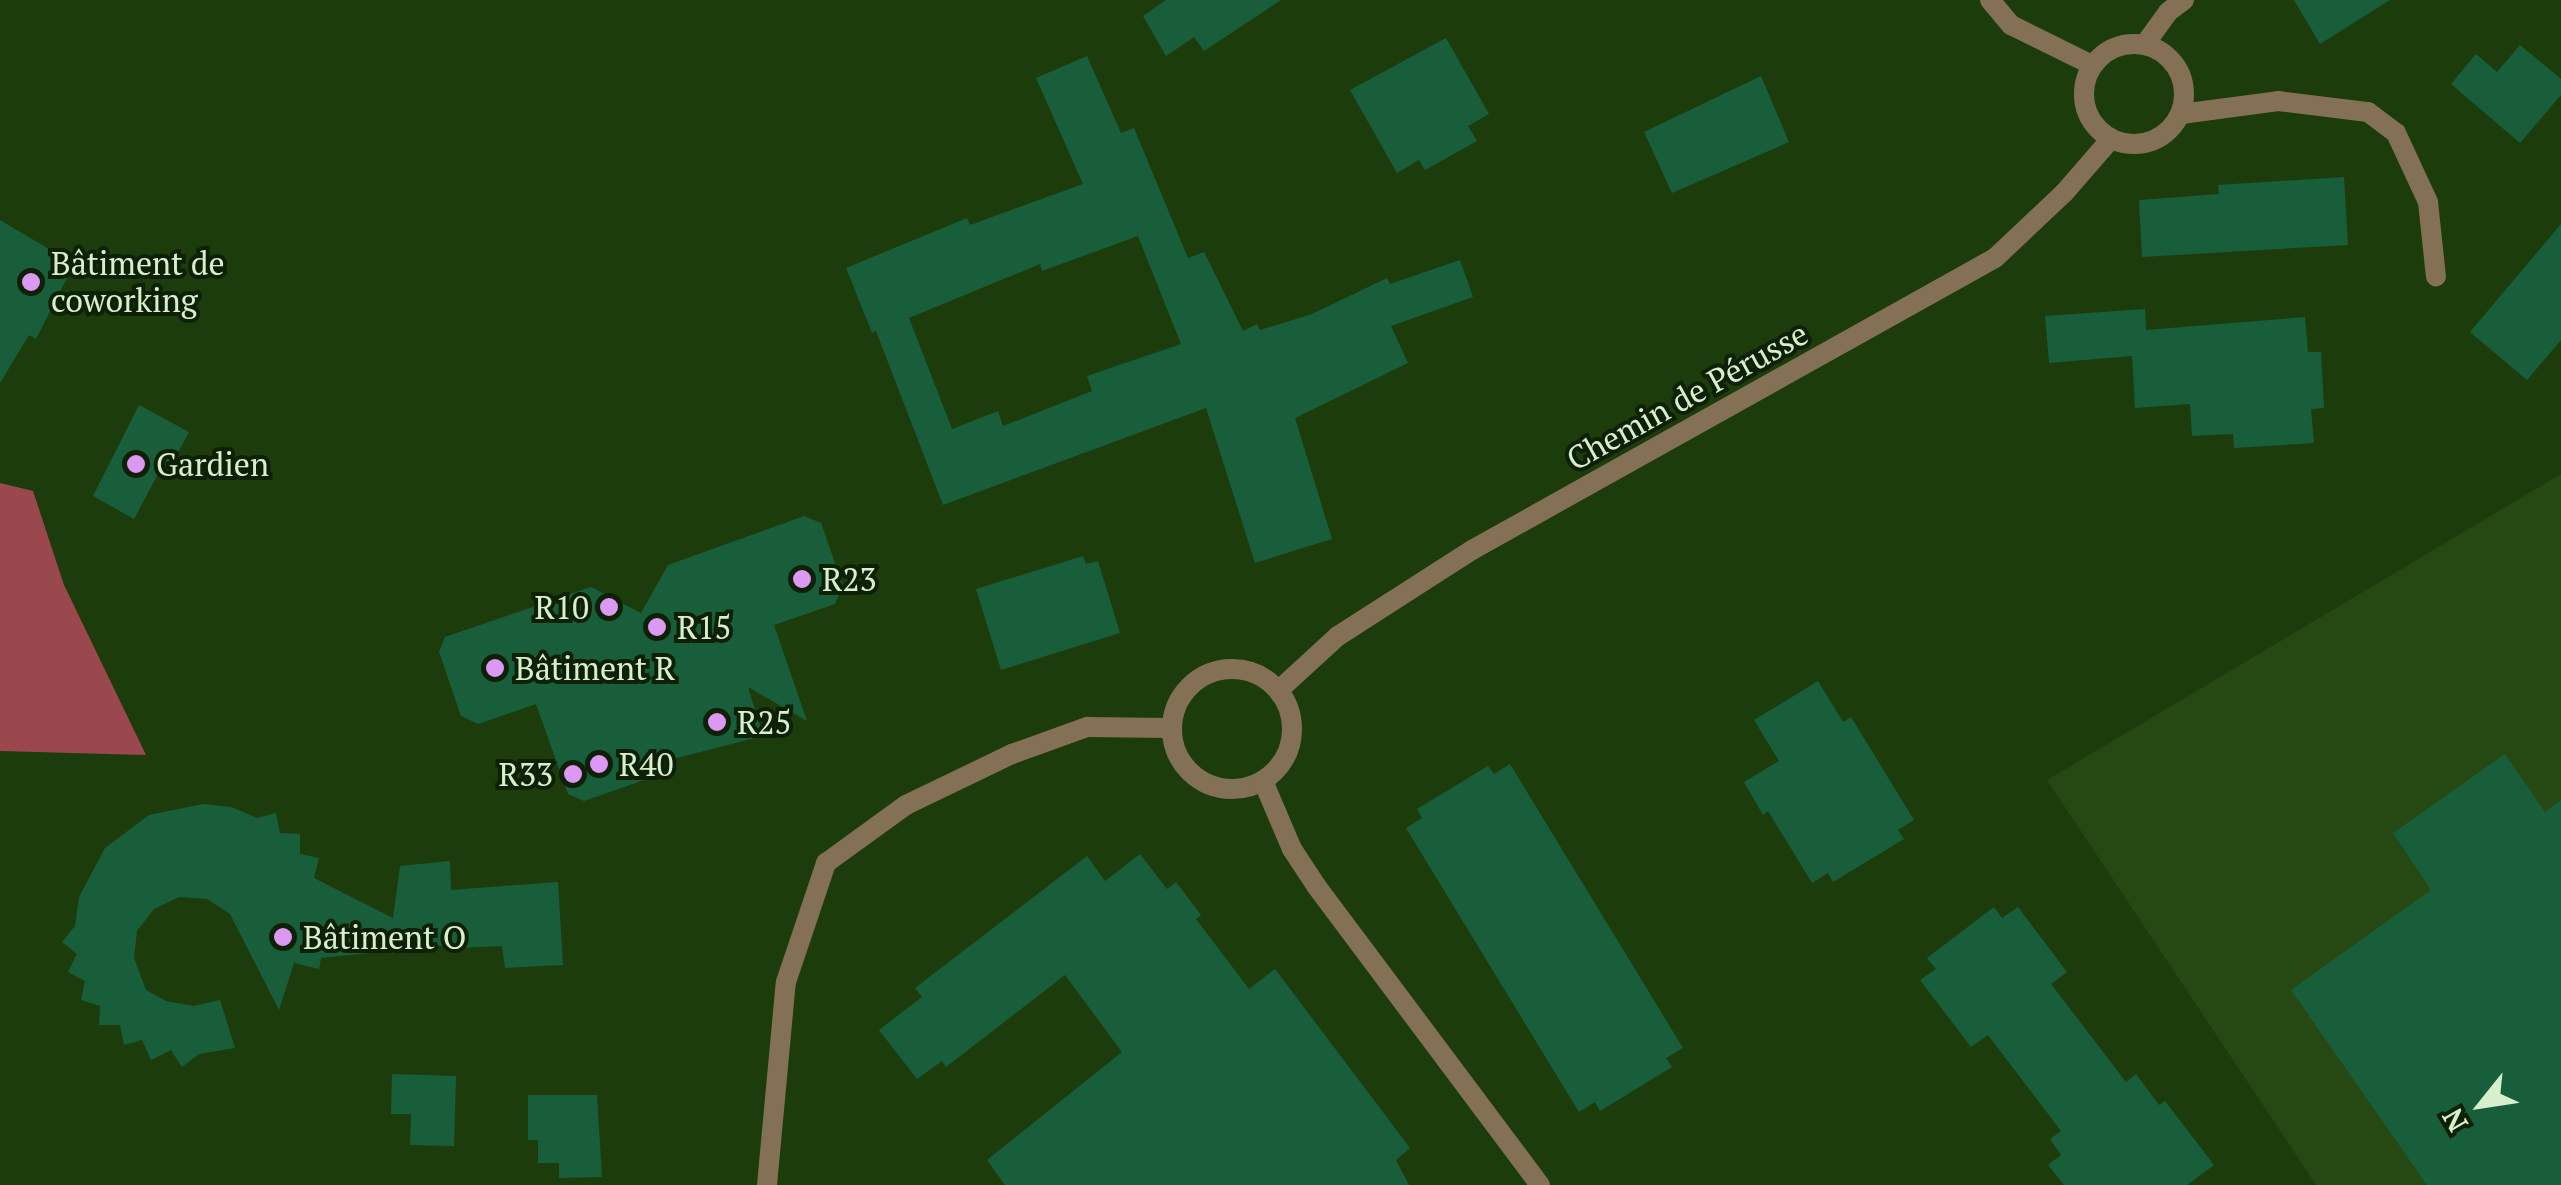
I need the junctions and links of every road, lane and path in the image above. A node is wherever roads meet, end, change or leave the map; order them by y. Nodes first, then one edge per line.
1 (1990, 0) edge
2 (2184, 0) edge
3 (2145, 44) junction
4 (2092, 65) junction
5 (2181, 114) junction
6 (2111, 139) junction
7 (2436, 277) dead end
8 (1279, 690) junction
9 (1172, 728) junction
10 (1262, 781) junction
11 (766, 1185) edge
12 (1540, 1185) edge

1 - 4 street
2 - 3 street
3 - 4 street
3 - 5 street
4 - 6 street
5 - 6 street
5 - 7 street
6 - 8 street, Chemin de Pérusse
8 - 9 street
8 - 10 street
9 - 10 street
9 - 11 street
10 - 12 street

